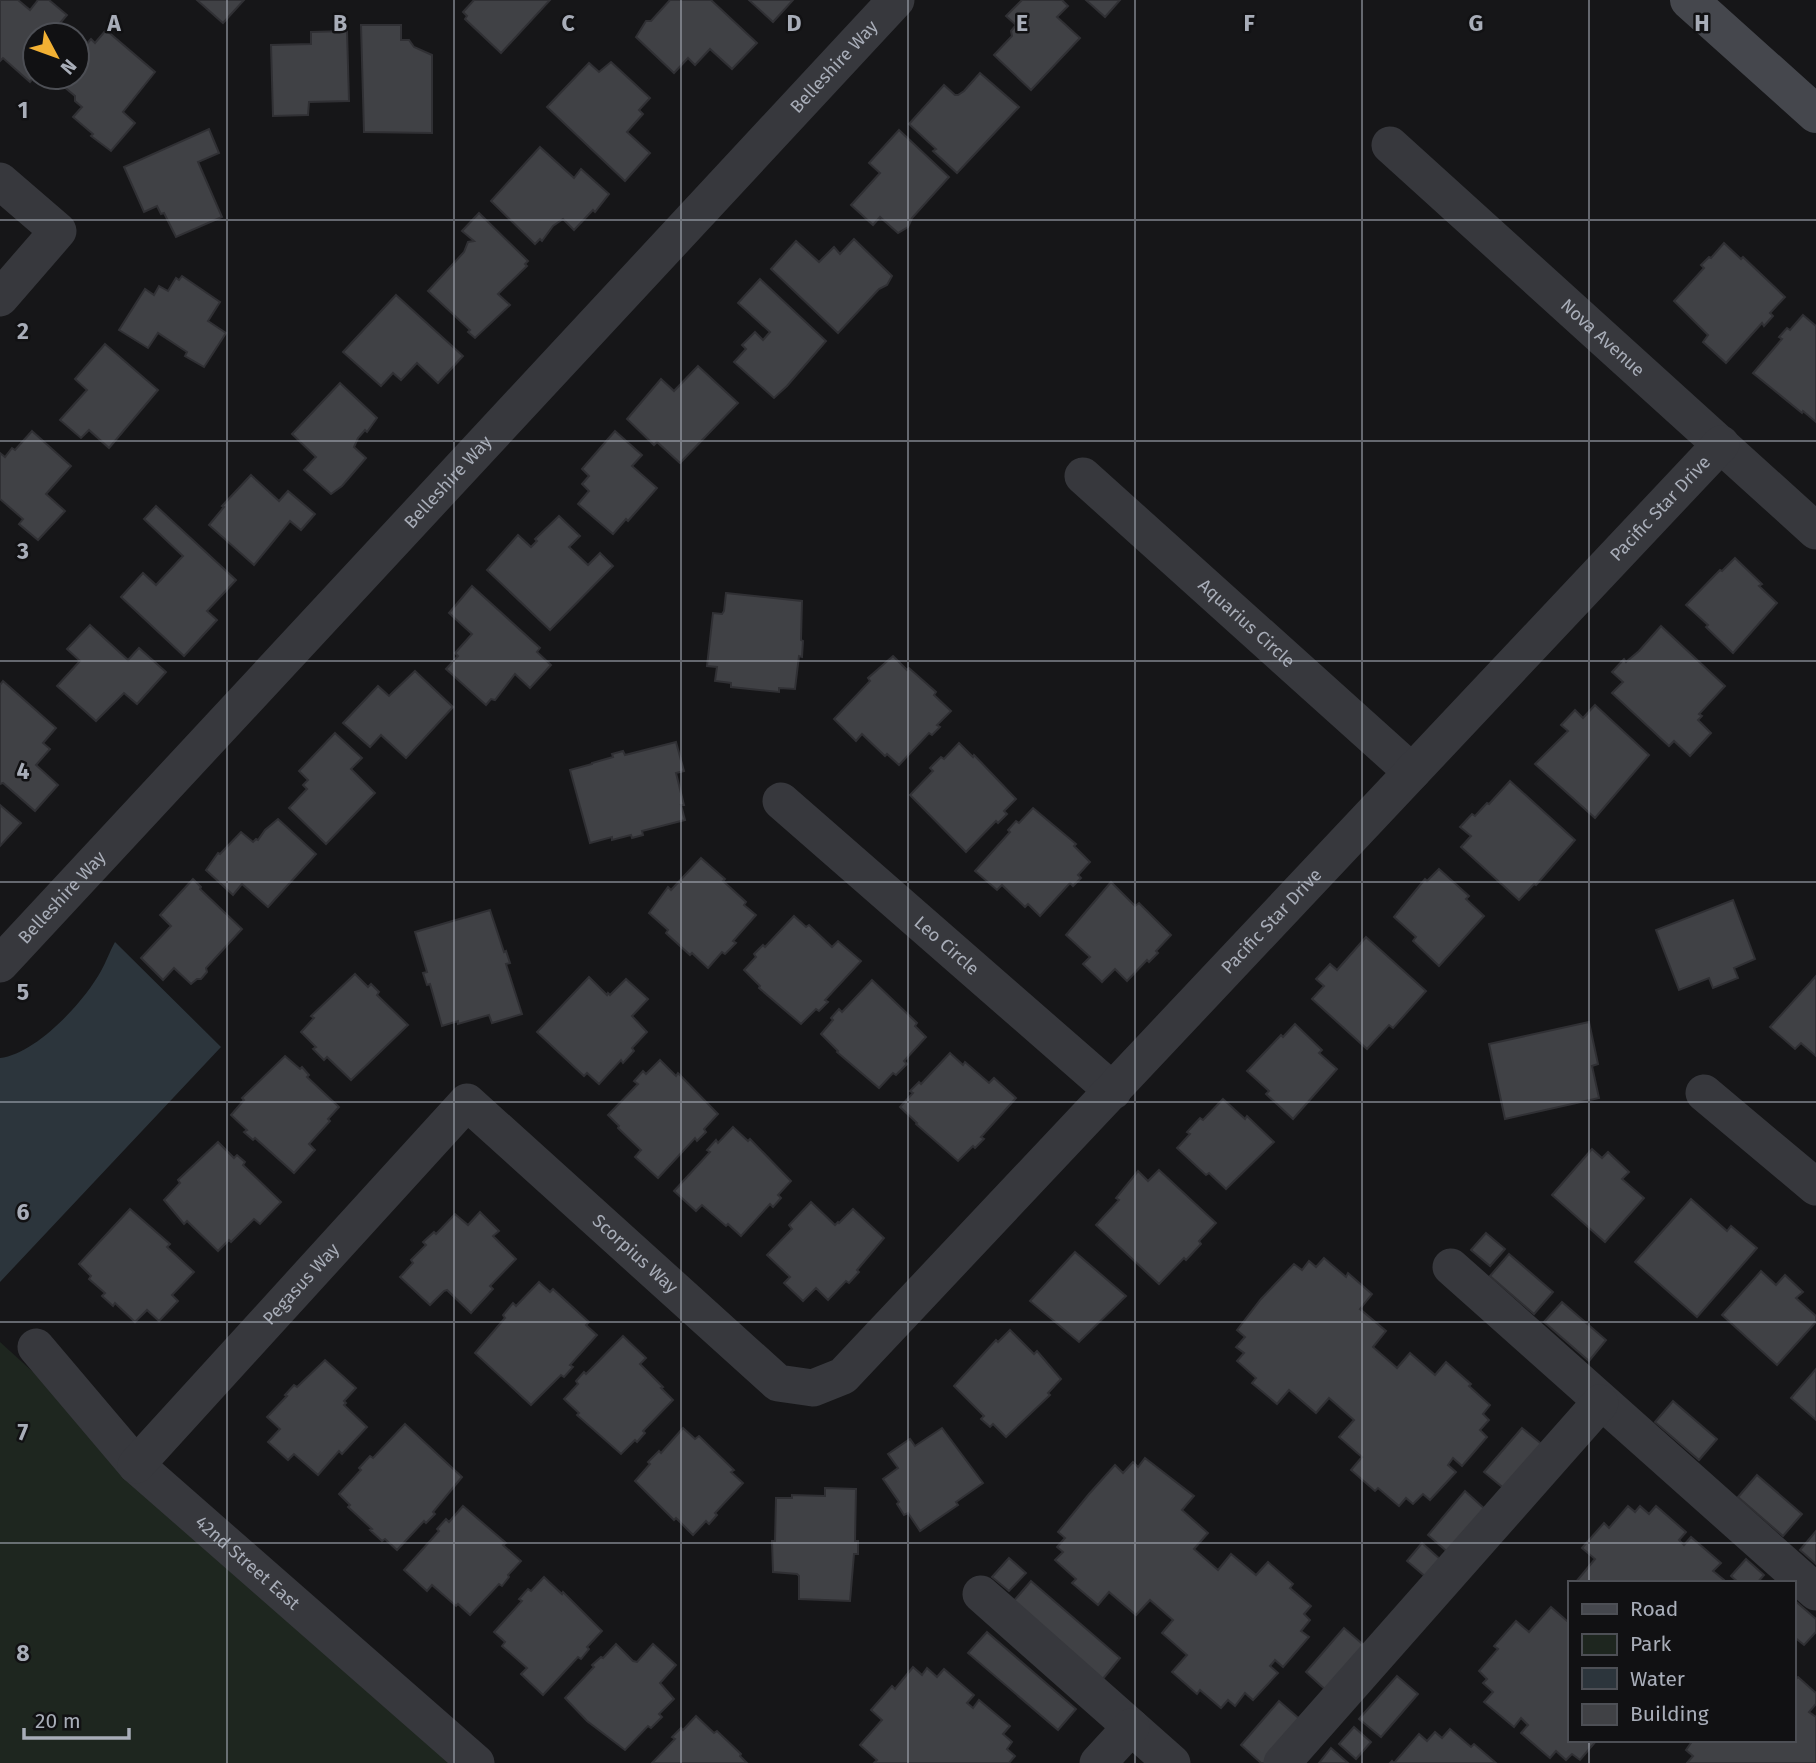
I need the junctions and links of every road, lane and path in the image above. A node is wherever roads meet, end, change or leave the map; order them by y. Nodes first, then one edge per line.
1 (896, 0) edge
2 (1689, 0) edge
3 (1816, 114) edge
4 (1390, 145) dead end
5 (0, 181) edge
6 (0, 298) edge
7 (1721, 444) junction
8 (1083, 476) dead end
9 (1816, 531) edge
10 (1412, 772) junction
11 (781, 801) dead end
12 (0, 964) edge
13 (1113, 1091) junction
14 (1704, 1093) dead end
15 (467, 1102) joint
16 (1816, 1187) edge
17 (1451, 1267) dead end
18 (36, 1347) dead end
19 (813, 1388) joint
20 (1600, 1403) junction
21 (136, 1465) junction
22 (1816, 1592) edge
23 (981, 1594) dead end
24 (1130, 1727) junction
25 (476, 1763) edge
26 (1098, 1763) edge
27 (1172, 1763) edge
28 (1282, 1763) edge

1 - 12 street, Belleshire Way
2 - 3 main road
4 - 7 street, Nova Avenue
5 - 6 street
7 - 9 street, Nova Avenue
7 - 10 street, Pacific Star Drive
8 - 10 street, Aquarius Circle
10 - 13 street, Pacific Star Drive
11 - 13 street, Leo Circle
13 - 19 street, Pacific Star Drive
14 - 16 street
15 - 19 street, Scorpius Way
15 - 21 street, Pegasus Way
17 - 20 street
18 - 21 street, 42nd Street East
20 - 22 street
20 - 28 street
21 - 25 street, 42nd Street East
23 - 24 street
24 - 26 street
24 - 27 street

